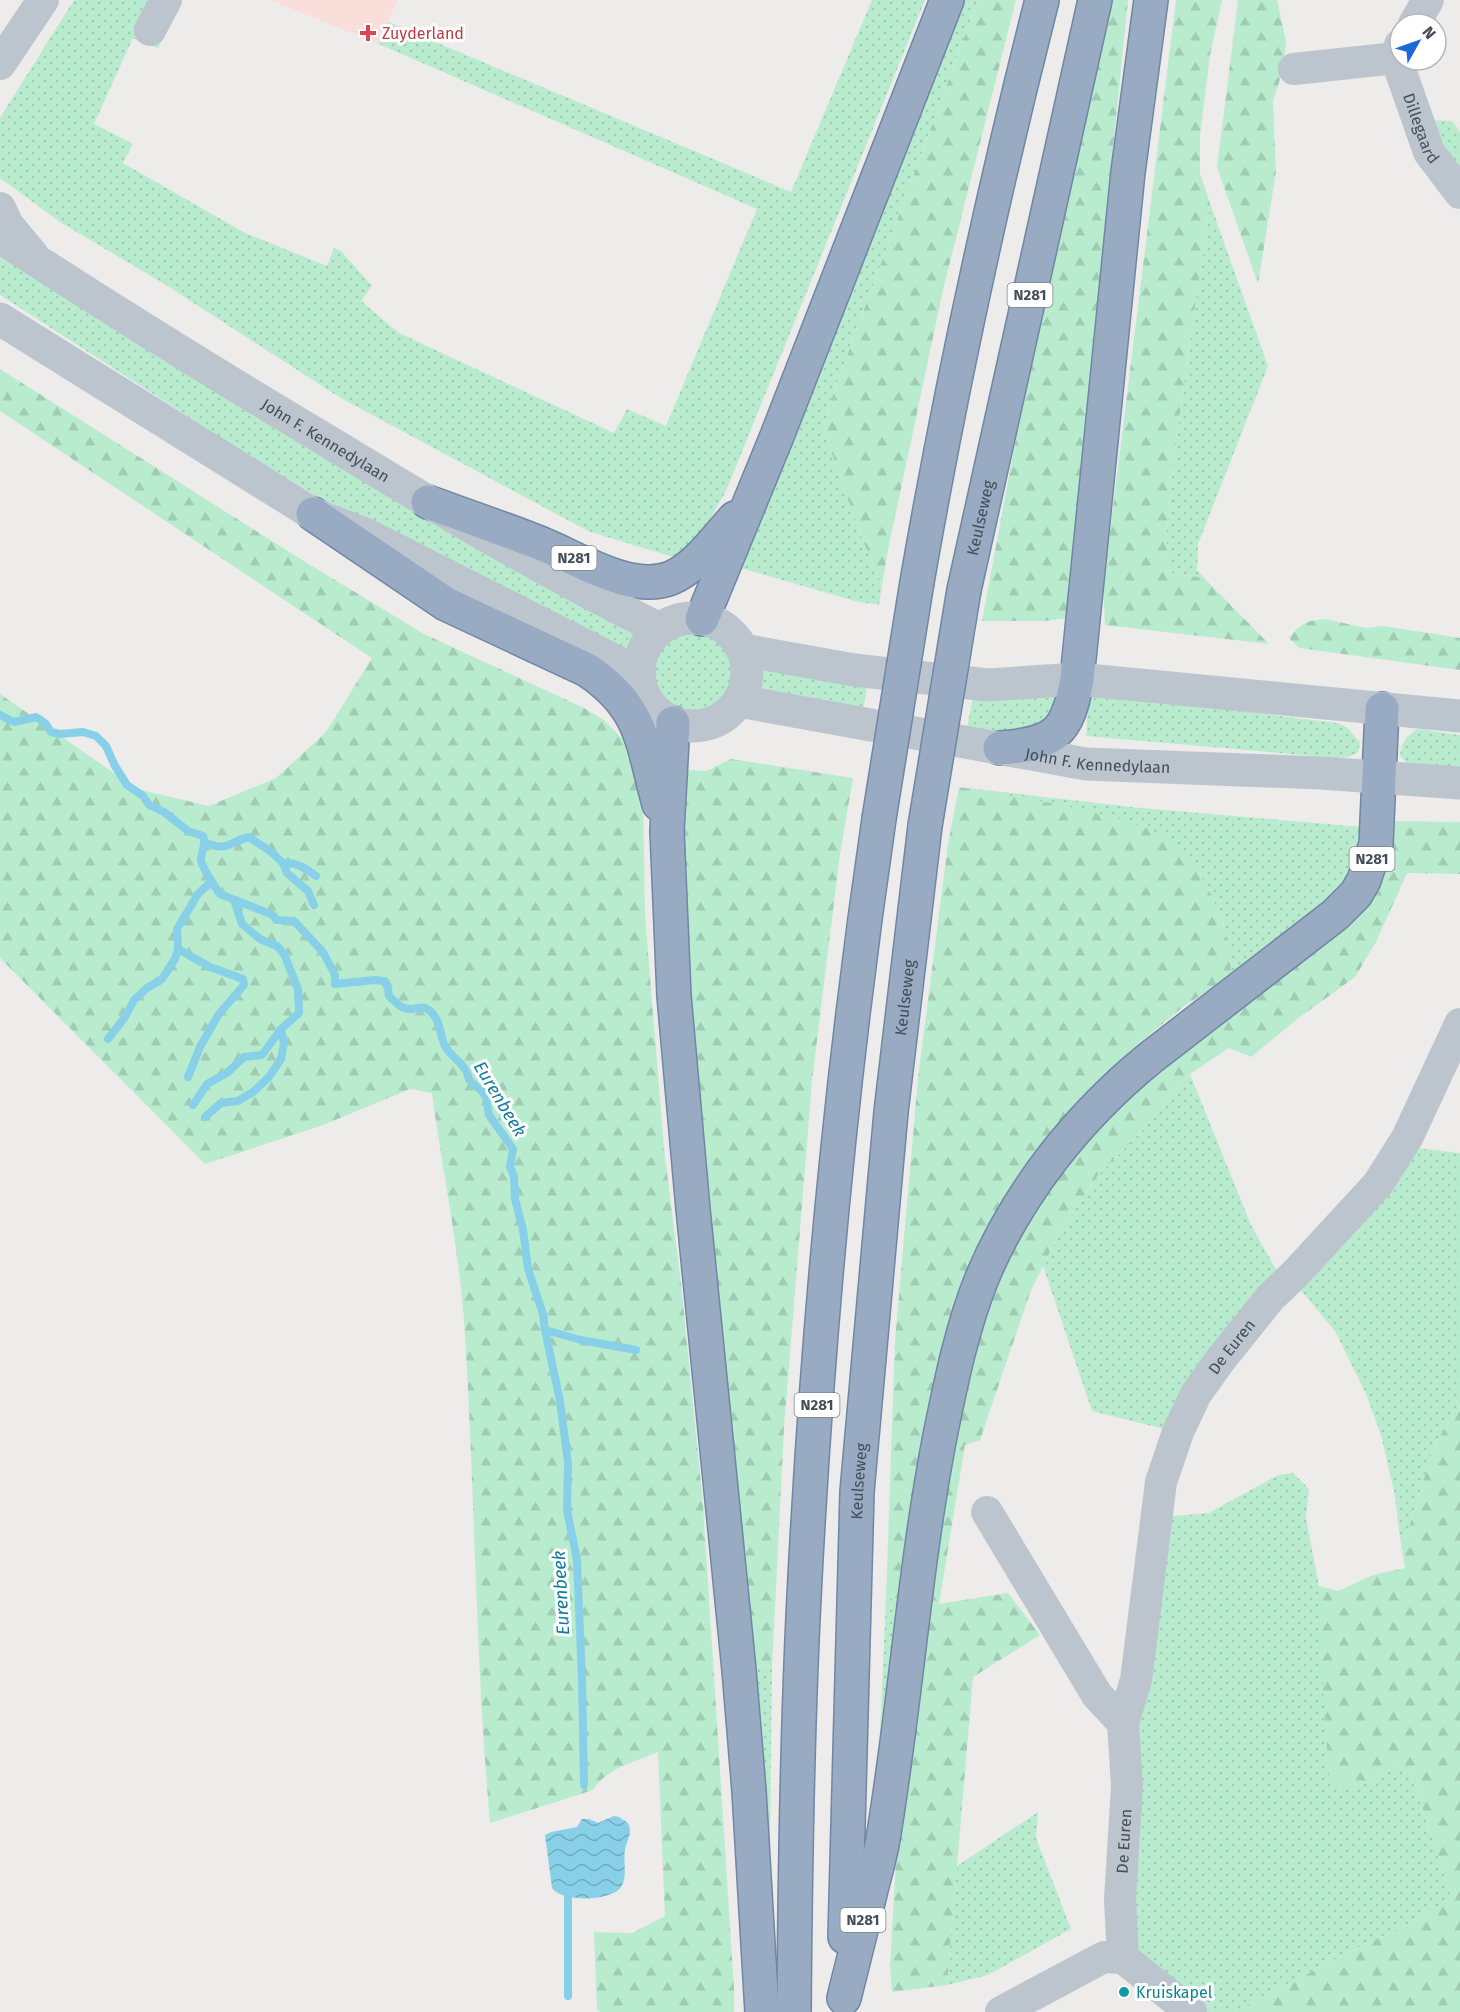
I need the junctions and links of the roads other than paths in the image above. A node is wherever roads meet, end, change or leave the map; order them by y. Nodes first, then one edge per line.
1 (43, 0) edge
2 (166, 0) edge
3 (947, 0) edge
4 (1042, 0) edge
5 (1095, 0) edge
6 (1150, 0) edge
7 (150, 30) dead end
8 (1388, 54) edge
9 (0, 64) edge
10 (1294, 69) dead end
11 (1404, 72) edge
12 (1460, 193) edge
13 (0, 208) edge
14 (0, 237) edge
15 (39, 262) junction
16 (0, 320) edge
17 (428, 502) junction
18 (748, 503) junction
19 (313, 514) junction
20 (702, 619) junction
21 (660, 629) junction
22 (743, 650) junction
23 (639, 673) junction
24 (1077, 679) junction
25 (739, 701) junction
26 (1382, 709) junction
27 (1460, 716) edge
28 (673, 723) junction
29 (1000, 748) junction
30 (1379, 778) junction
31 (1460, 783) edge
32 (667, 831) junction
33 (1460, 1024) edge
34 (987, 1512) dead end
35 (1123, 1723) junction
36 (1123, 1958) junction
37 (762, 2002) edge
38 (794, 2004) edge
39 (844, 2005) edge
40 (1001, 2012) edge
41 (1191, 2012) edge

1 - 9 street
2 - 7 street
3 - 18 highway, N281
4 - 38 highway, N281, bridge
5 - 39 highway, Keulseweg / N281, bridge
6 - 24 highway
8 - 10 street, Dillegaard
11 - 12 street, Dillegaard
13 - 15 street
14 - 15 street, John F. Kennedylaan
15 - 17 street, John F. Kennedylaan
16 - 19 street
17 - 18 highway, N281
17 - 21 street, John F. Kennedylaan
18 - 20 highway, N281
19 - 23 street
19 - 32 highway
20 - 21 street
20 - 22 street
21 - 23 street
22 - 24 street
22 - 25 street
23 - 28 street
24 - 26 street
24 - 29 highway
25 - 28 street
25 - 29 street, John F. Kennedylaan
26 - 27 street
26 - 30 highway, N281
28 - 32 highway
29 - 30 street, John F. Kennedylaan
30 - 31 street, John F. Kennedylaan
30 - 39 highway, N281
32 - 37 highway
33 - 35 street, De Euren
34 - 35 street
35 - 36 street, De Euren
36 - 40 street
36 - 41 street

